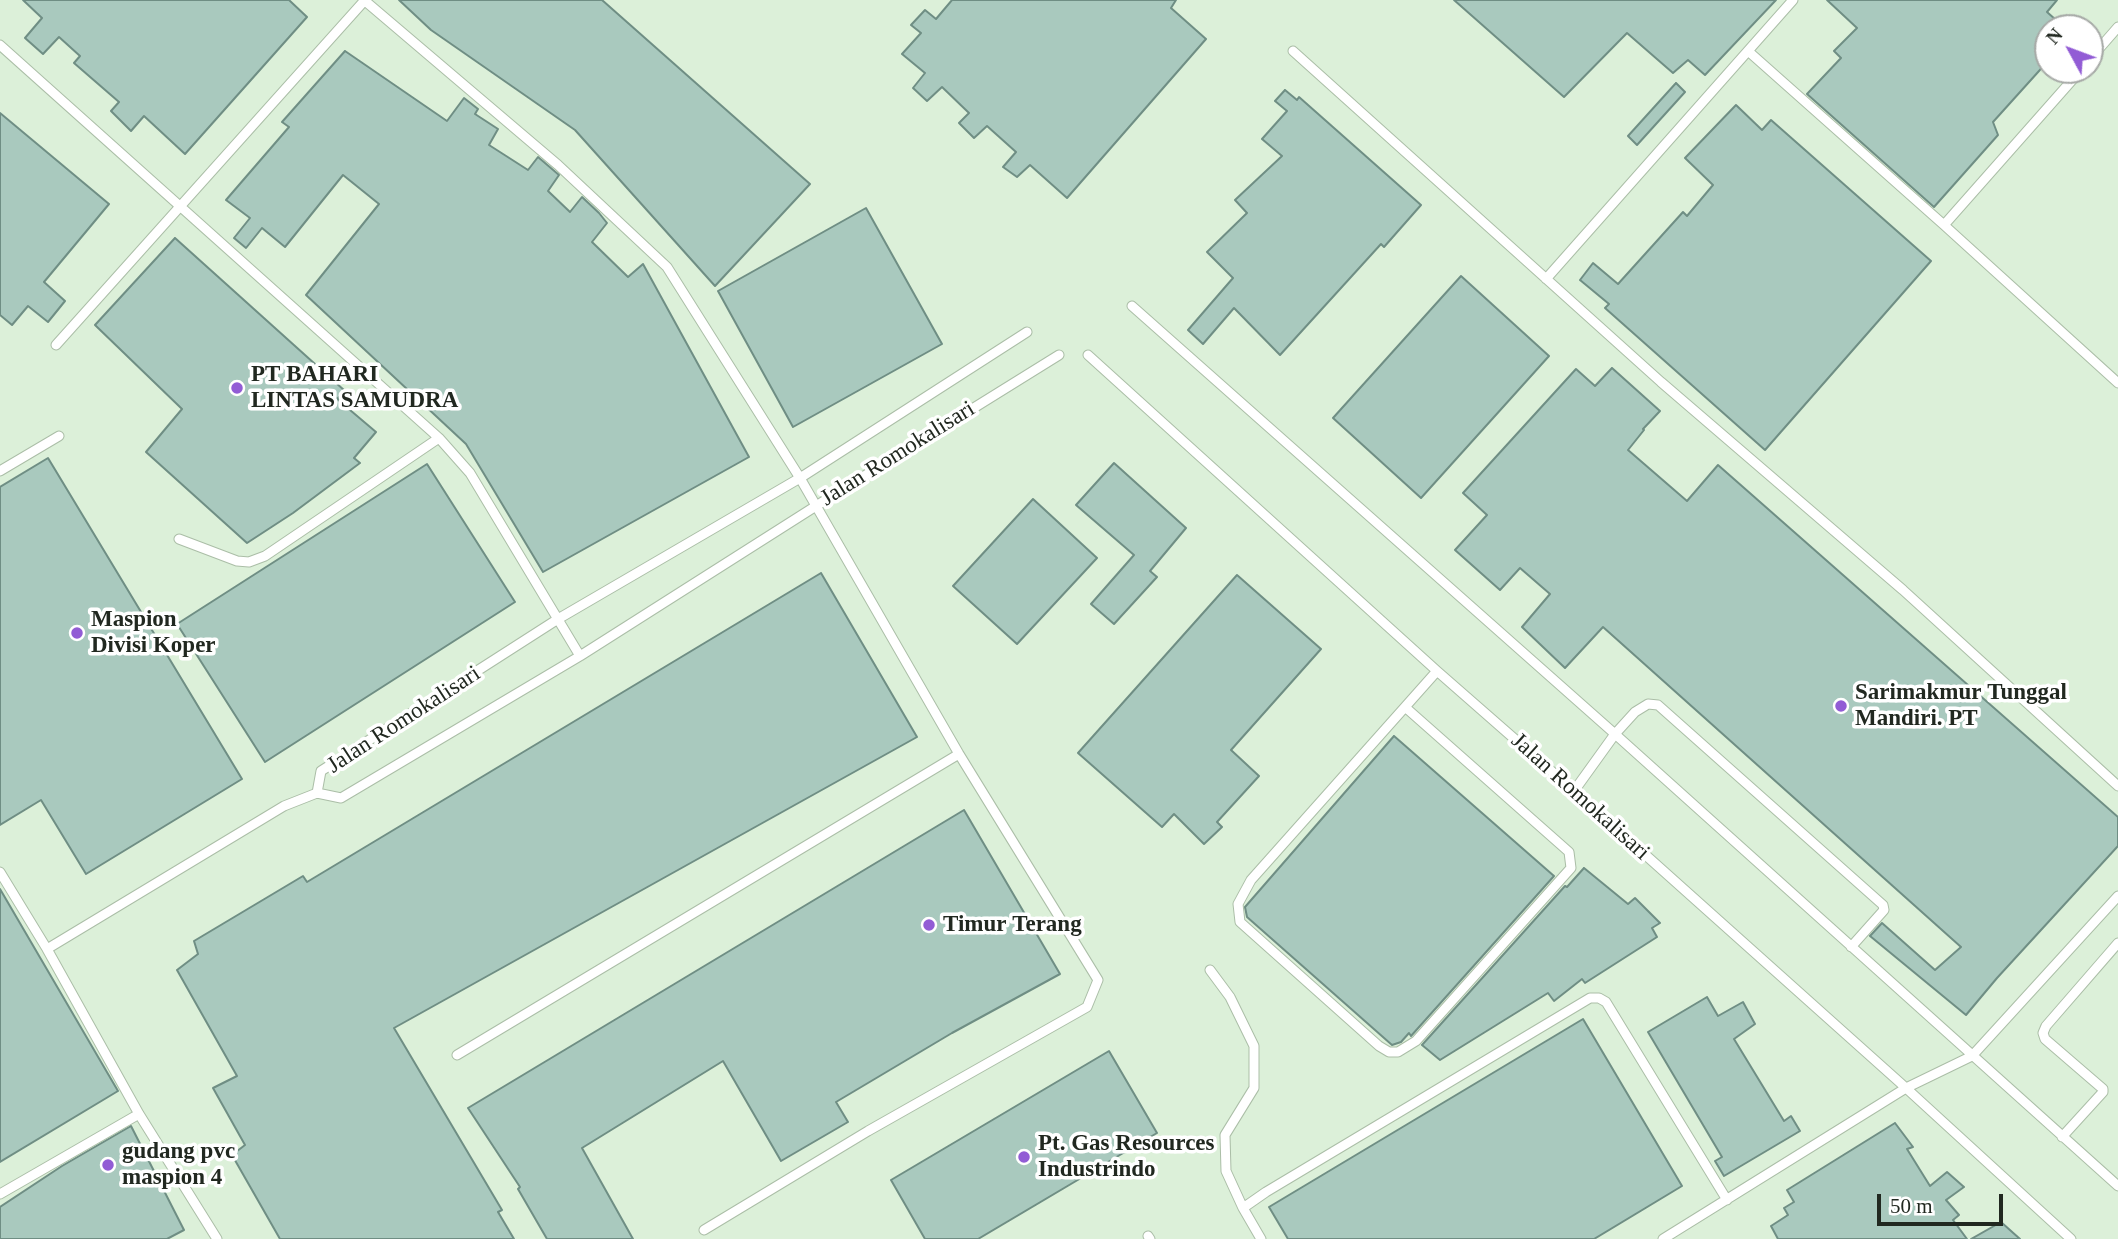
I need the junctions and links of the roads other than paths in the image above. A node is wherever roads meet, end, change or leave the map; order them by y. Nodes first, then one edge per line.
1 (365, 0) edge
2 (1793, 0) edge
3 (2118, 27) edge
4 (2104, 43) edge
5 (0, 45) edge
6 (1293, 51) dead end
7 (1748, 51) junction
8 (2069, 84) edge
9 (181, 205) junction
10 (1944, 225) junction
11 (1546, 279) junction
12 (1132, 306) dead end
13 (1027, 332) dead end
14 (56, 345) dead end
15 (1059, 355) dead end
16 (1088, 355) dead end
17 (2118, 383) edge
18 (59, 436) dead end
19 (439, 438) junction
20 (0, 471) edge
21 (800, 478) junction
22 (816, 506) junction
23 (179, 539) dead end
24 (558, 619) junction
25 (580, 656) junction
26 (1437, 671) junction
27 (1405, 707) junction
28 (1615, 734) junction
29 (959, 754) junction
30 (2118, 786) edge
31 (1574, 791) junction
32 (317, 793) junction
33 (0, 872) edge
34 (2118, 896) edge
35 (2118, 943) edge
36 (1851, 947) junction
37 (47, 949) junction
38 (1210, 970) dead end
39 (457, 1055) dead end
40 (1972, 1056) junction
41 (1906, 1088) junction
42 (139, 1114) junction
43 (2062, 1137) junction
44 (2118, 1186) edge
45 (0, 1194) edge
46 (1727, 1200) junction
47 (1242, 1208) junction
48 (704, 1230) dead end
49 (217, 1239) edge
50 (1261, 1239) edge
51 (1663, 1239) edge
52 (2071, 1239) edge

1 - 9 lane
1 - 21 lane
2 - 7 lane
3 - 4 lane
5 - 9 lane
6 - 11 lane
7 - 10 lane
7 - 11 lane
8 - 10 lane
9 - 14 lane
9 - 19 lane
10 - 17 lane
11 - 30 lane
12 - 28 lane
13 - 21 lane, Jalan Romokalisari
15 - 22 lane, Jalan Romokalisari
16 - 26 lane, Jalan Romokalisari
18 - 20 lane
19 - 23 lane
19 - 24 lane
21 - 22 lane
21 - 24 lane, Jalan Romokalisari
22 - 25 lane, Jalan Romokalisari
22 - 29 lane
24 - 25 lane
24 - 32 lane, Jalan Romokalisari
25 - 32 lane, Jalan Romokalisari
26 - 27 lane
26 - 31 lane, Jalan Romokalisari
27 - 27 lane
28 - 31 lane
28 - 36 lane
28 - 36 lane
29 - 39 lane
29 - 48 lane
31 - 41 lane, Jalan Romokalisari
32 - 37 lane
33 - 37 lane
34 - 40 lane
35 - 43 lane
36 - 40 lane
37 - 42 lane
38 - 47 lane
40 - 41 lane
40 - 43 lane
41 - 46 lane
41 - 52 lane, Jalan Romokalisari
42 - 45 lane
42 - 49 lane
43 - 44 lane
46 - 47 lane
46 - 51 lane
47 - 50 lane

